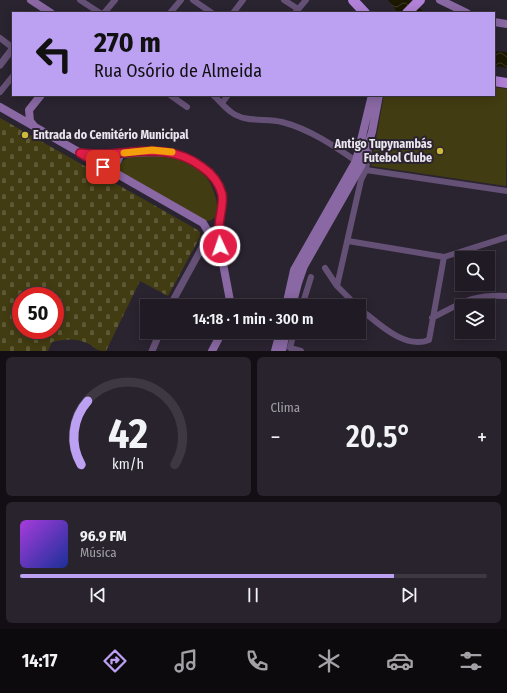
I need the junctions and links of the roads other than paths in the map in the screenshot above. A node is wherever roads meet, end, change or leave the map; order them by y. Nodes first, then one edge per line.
1 (31, 0) edge
2 (80, 0) edge
3 (115, 0) edge
4 (181, 0) edge
5 (193, 0) edge
6 (243, 0) edge
7 (284, 0) edge
8 (306, 0) edge
9 (352, 0) edge
10 (420, 0) edge
11 (440, 0) edge
12 (297, 11) edge
13 (45, 12) edge
14 (98, 12) edge
15 (105, 12) edge
16 (171, 12) edge
17 (211, 12) edge
18 (234, 12) edge
19 (364, 12) edge
20 (408, 12) edge
21 (465, 12) edge
22 (495, 22) edge
23 (507, 24) edge
24 (0, 38) edge
25 (12, 47) edge
26 (12, 49) edge
27 (0, 65) edge
28 (12, 77) edge
29 (495, 80) edge
30 (507, 83) edge
31 (0, 92) edge
32 (40, 96) edge
33 (171, 96) edge
34 (214, 96) edge
35 (227, 96) edge
36 (372, 96) edge
37 (379, 96) edge
38 (222, 103) junction
39 (0, 107) edge
40 (187, 107) dead end
41 (29, 110) junction
42 (10, 113) junction
43 (35, 128) junction
44 (80, 153) junction
45 (122, 153) junction
46 (361, 166) junction
47 (114, 174) junction
48 (507, 191) edge
49 (333, 208) junction
50 (219, 216) junction
51 (201, 222) junction
52 (210, 233) junction
53 (507, 237) edge
54 (348, 241) junction
55 (205, 242) junction
56 (221, 254) junction
57 (444, 257) junction
58 (325, 268) dead end
59 (311, 277) dead end
60 (337, 286) junction
61 (507, 296) edge
62 (174, 299) edge
63 (230, 299) edge
64 (288, 299) edge
65 (294, 299) edge
66 (304, 299) edge
67 (350, 299) edge
68 (366, 313) edge
69 (432, 318) junction
70 (157, 339) edge
71 (218, 339) edge
72 (278, 339) edge
73 (286, 339) edge
74 (291, 339) edge
75 (286, 350) edge
76 (152, 351) edge
77 (212, 351) edge
78 (275, 351) edge
79 (300, 351) edge

1 - 13 main road
2 - 14 street
3 - 15 street
4 - 16 street
5 - 17 street
6 - 18 street
7 - 12 street
8 - 12 street
9 - 19 highway
10 - 20 highway
11 - 21 main road
22 - 23 main road
24 - 25 street
26 - 27 street
28 - 31 street
29 - 30 highway
32 - 41 main road
33 - 40 street
34 - 38 street
35 - 38 street
36 - 46 main road
37 - 46 main road
38 - 46 street
39 - 42 main road
41 - 42 main road
41 - 43 main road
42 - 43 main road
43 - 44 main road
44 - 45 main road
44 - 47 main road
45 - 47 main road
45 - 50 main road
46 - 48 street
46 - 49 main road
46 - 54 street
47 - 51 main road
49 - 64 main road
49 - 65 main road
50 - 51 main road
50 - 52 main road
50 - 56 main road
51 - 52 main road
51 - 55 street
52 - 55 street
52 - 56 main road
53 - 57 street
54 - 57 street
54 - 60 street
55 - 62 street
56 - 63 main road
57 - 69 street
58 - 60 street
59 - 66 street
60 - 67 street
61 - 69 street
68 - 69 street
70 - 76 street
71 - 77 main road
72 - 78 main road
73 - 75 main road
74 - 75 street
75 - 79 street

